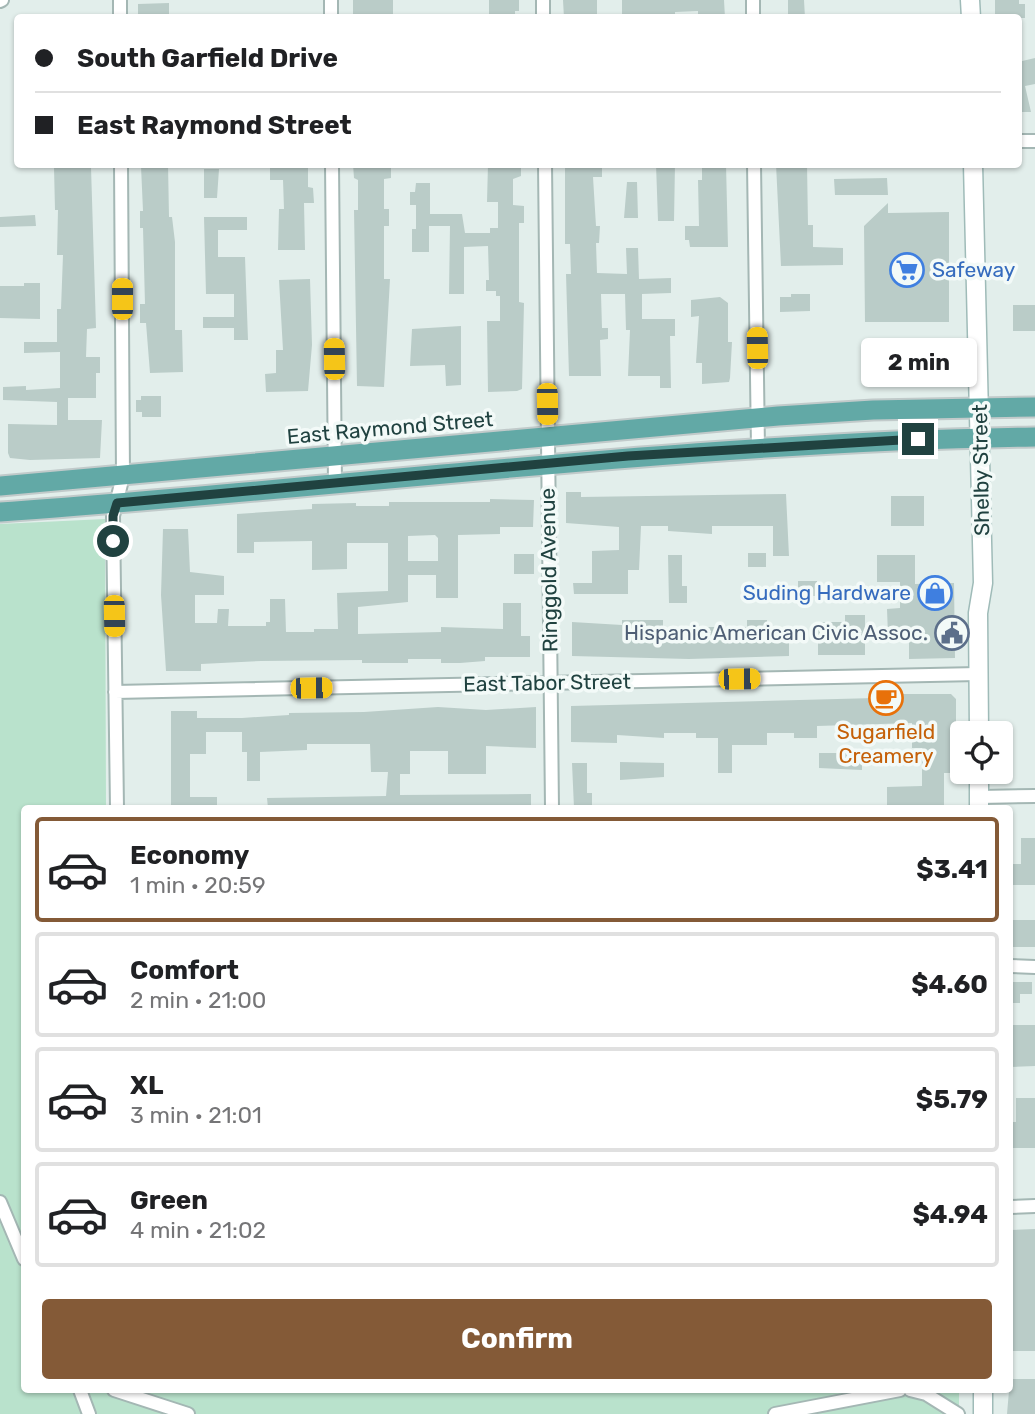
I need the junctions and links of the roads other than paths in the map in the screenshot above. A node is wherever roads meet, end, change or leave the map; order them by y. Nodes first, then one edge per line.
1 (121, 168) edge
2 (332, 168) edge
3 (545, 168) edge
4 (754, 168) edge
5 (974, 168) edge
6 (1035, 407) edge
7 (979, 408) junction
8 (757, 418) junction
9 (548, 437) junction
10 (1035, 437) edge
11 (981, 438) junction
12 (758, 448) junction
13 (335, 457) junction
14 (548, 464) junction
15 (123, 476) junction
16 (335, 484) junction
17 (0, 486) edge
18 (117, 503) junction
19 (0, 512) edge
20 (978, 674) junction
21 (550, 683) junction
22 (115, 692) junction
23 (979, 721) edge
24 (979, 784) edge
25 (1035, 796) edge
26 (979, 803) edge
27 (117, 805) edge
28 (552, 805) edge
29 (1013, 966) edge
30 (1035, 967) edge
31 (0, 1202) edge
32 (1035, 1206) edge
33 (1013, 1207) edge
34 (21, 1252) edge
35 (80, 1393) edge
36 (123, 1393) edge
37 (884, 1393) edge
38 (922, 1393) edge
39 (983, 1393) edge
40 (89, 1414) edge
41 (188, 1414) edge
42 (775, 1414) edge
43 (958, 1414) edge
44 (983, 1414) edge

1 - 15 street
2 - 13 street
3 - 9 street, Ringgold Avenue
4 - 8 street
5 - 7 main road, Shelby Street
6 - 7 main road, East Raymond Street
7 - 8 main road, East Raymond Street
7 - 11 main road, Shelby Street
8 - 9 main road, East Raymond Street
8 - 12 street
9 - 13 main road, East Raymond Street
9 - 14 street, Ringgold Avenue
10 - 11 main road
11 - 12 main road
11 - 20 main road, Shelby Street
12 - 14 main road
13 - 15 main road, East Raymond Street
13 - 16 street
14 - 16 main road
14 - 21 street, Ringgold Avenue
15 - 17 main road, East Raymond Street
15 - 18 street
16 - 18 main road
18 - 19 main road
18 - 22 street
20 - 21 street, East Tabor Street
20 - 23 main road, Shelby Street
21 - 22 street, East Tabor Street
21 - 28 street, Ringgold Avenue
22 - 27 street
24 - 26 main road
25 - 26 street
29 - 30 street
31 - 34 street
32 - 33 street
35 - 40 street
36 - 41 street
37 - 42 street
38 - 43 street
39 - 44 main road

